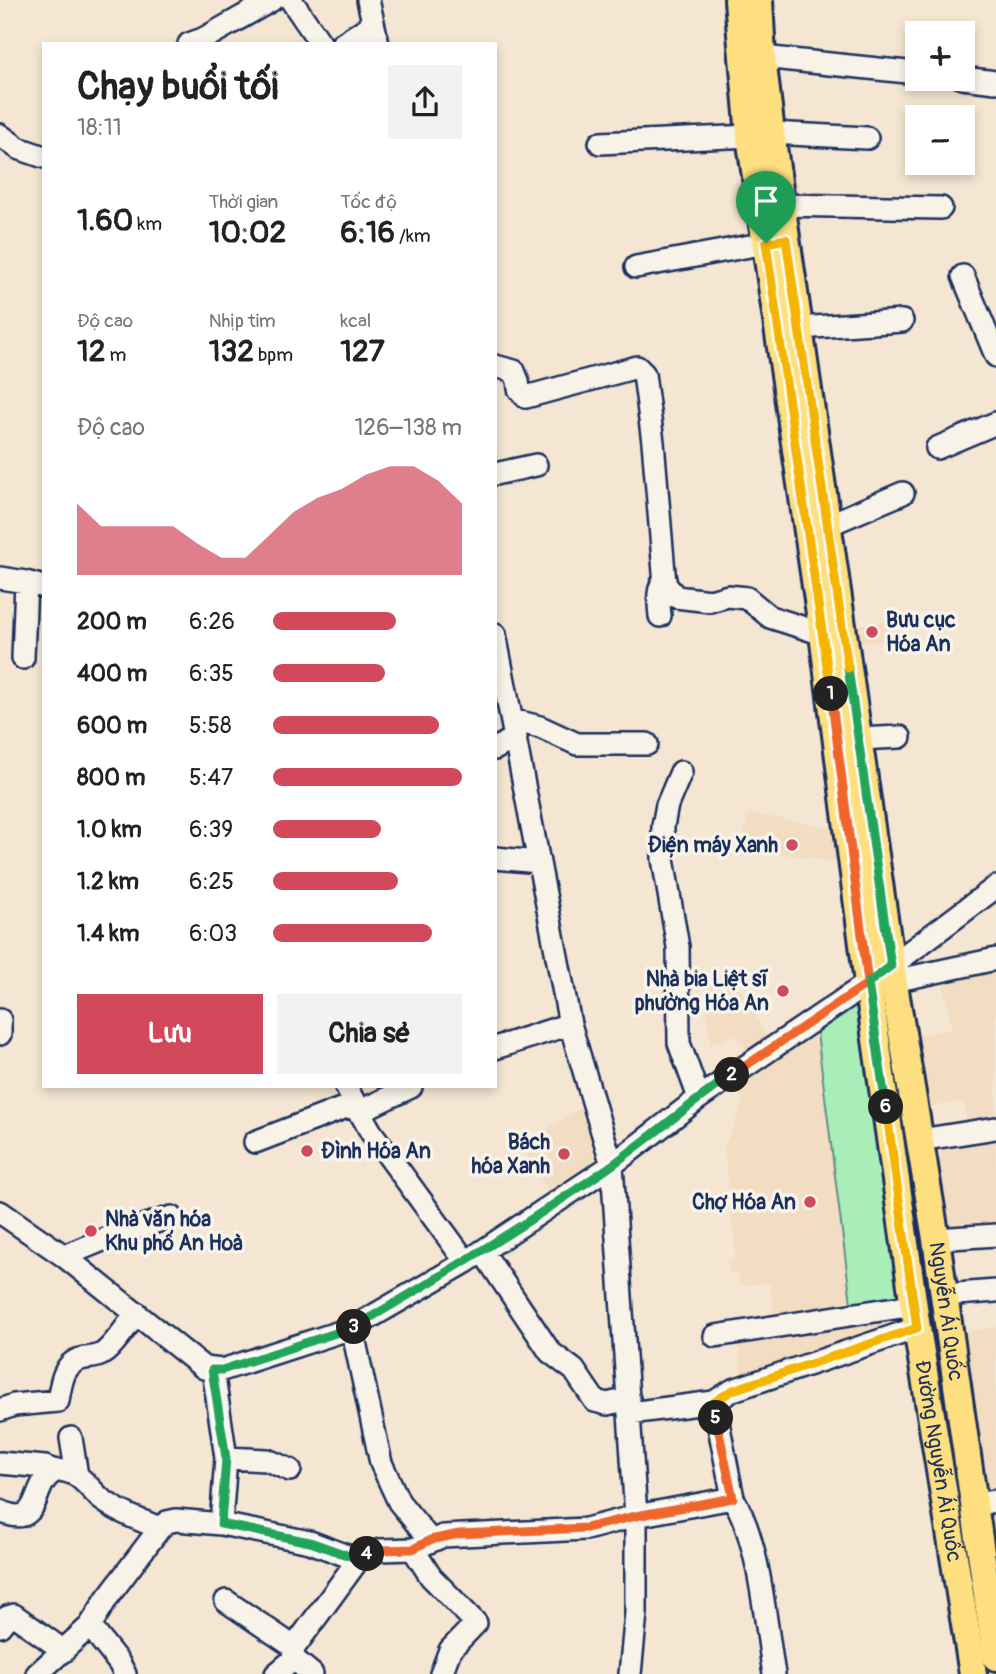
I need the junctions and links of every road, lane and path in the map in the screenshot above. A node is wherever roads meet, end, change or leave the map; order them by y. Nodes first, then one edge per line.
1 (272, 0) edge
2 (290, 0) edge
3 (368, 0) edge
4 (738, 0) edge
5 (759, 0) edge
6 (376, 34) edge
7 (195, 42) edge
8 (320, 42) edge
9 (349, 42) edge
10 (762, 57) junction
11 (905, 73) edge
12 (975, 80) edge
13 (996, 82) edge
14 (761, 134) junction
15 (0, 135) edge
16 (867, 138) dead end
17 (600, 143) dead end
18 (42, 156) edge
19 (782, 205) junction
20 (941, 208) dead end
21 (776, 241) junction
22 (636, 267) dead end
23 (963, 276) dead end
24 (902, 321) dead end
25 (799, 328) junction
26 (996, 356) edge
27 (497, 367) edge
28 (996, 423) edge
29 (937, 448) dead end
30 (537, 466) dead end
31 (497, 474) edge
32 (902, 493) dead end
33 (828, 525) junction
34 (0, 578) edge
35 (665, 579) junction
36 (35, 584) edge
37 (660, 616) dead end
38 (823, 634) junction
39 (23, 659) dead end
40 (498, 663) edge
41 (514, 728) junction
42 (900, 737) dead end
43 (858, 739) junction
44 (647, 744) dead end
45 (497, 747) edge
46 (681, 772) dead end
47 (497, 858) edge
48 (539, 862) junction
49 (996, 887) edge
50 (996, 959) edge
51 (885, 977) junction
52 (0, 1020) edge
53 (570, 1024) junction
54 (0, 1034) edge
55 (497, 1047) edge
56 (407, 1088) edge
57 (699, 1098) junction
58 (353, 1101) edge
59 (996, 1128) edge
60 (920, 1140) junction
61 (255, 1142) dead end
62 (612, 1166) junction
63 (0, 1212) edge
64 (172, 1217) dead end
65 (996, 1235) edge
66 (936, 1239) junction
67 (64, 1256) junction
68 (475, 1257) junction
69 (996, 1291) edge
70 (944, 1296) junction
71 (137, 1313) junction
72 (916, 1317) junction
73 (352, 1328) junction
74 (715, 1336) dead end
75 (212, 1370) junction
76 (714, 1402) junction
77 (630, 1406) junction
78 (0, 1410) edge
79 (71, 1438) dead end
80 (226, 1458) junction
81 (0, 1463) edge
82 (290, 1470) dead end
83 (55, 1471) junction
84 (77, 1476) junction
85 (733, 1498) junction
86 (985, 1502) edge
87 (0, 1511) edge
88 (636, 1516) junction
89 (221, 1524) junction
90 (160, 1528) junction
91 (422, 1544) junction
92 (358, 1559) junction
93 (226, 1601) dead end
94 (0, 1626) edge
95 (90, 1626) junction
96 (64, 1651) junction
97 (294, 1653) junction
98 (996, 1657) edge
99 (37, 1674) edge
100 (125, 1674) edge
101 (276, 1674) edge
102 (312, 1674) edge
103 (441, 1674) edge
104 (631, 1674) edge
105 (774, 1674) edge
106 (972, 1674) edge

1 - 7 street
2 - 8 street
3 - 6 street
4 - 14 main road, Đường Nguyễn Ái Quốc
5 - 10 main road, Đường Nguyễn Ái Quốc
6 - 9 street
10 - 11 street
10 - 14 main road, Đường Nguyễn Ái Quốc
12 - 13 street
14 - 16 street
14 - 17 street
14 - 19 main road, Đường Nguyễn Ái Quốc
14 - 21 main road, Đường Nguyễn Ái Quốc
15 - 18 street
19 - 20 street
19 - 21 main road, Đường Nguyễn Ái Quốc
21 - 22 street
21 - 25 main road, Đường Nguyễn Ái Quốc
21 - 38 main road, Đường Nguyễn Ái Quốc
23 - 26 street
24 - 25 street
25 - 33 main road, Đường Nguyễn Ái Quốc
27 - 35 street
28 - 29 street
30 - 31 street
32 - 33 street
33 - 43 main road, Đường Nguyễn Ái Quốc
34 - 36 street
35 - 37 street
35 - 38 street
36 - 39 street
38 - 51 main road, Đường Nguyễn Ái Quốc
40 - 41 street
41 - 44 street
41 - 45 street
41 - 48 street
42 - 43 street
43 - 51 main road, Đường Nguyễn Ái Quốc
46 - 57 street
47 - 48 street
48 - 53 street
49 - 51 street
50 - 51 street
51 - 57 street
51 - 60 main road, Nguyễn Ái Quốc
51 - 72 main road, Đường Nguyễn Ái Quốc
52 - 54 street
53 - 55 street
53 - 62 street
56 - 58 street
57 - 62 street
58 - 61 street
58 - 68 street
59 - 60 street
60 - 66 main road, Nguyễn Ái Quốc
62 - 68 street
62 - 77 street
63 - 67 street
64 - 67 street
65 - 66 street
66 - 70 main road, Nguyễn Ái Quốc
67 - 71 street
68 - 73 street
68 - 77 street
69 - 70 street
70 - 86 main road, Nguyễn Ái Quốc
71 - 75 street
71 - 78 street
72 - 74 street
72 - 76 street
72 - 106 main road, Đường Nguyễn Ái Quốc
73 - 75 street
73 - 91 street
75 - 80 street
76 - 77 street
76 - 85 street
77 - 88 street
79 - 84 street
80 - 82 street
80 - 89 street
81 - 83 street
83 - 84 street
83 - 87 street
84 - 90 street
85 - 88 street
85 - 105 street
86 - 98 main road, Nguyễn Ái Quốc
88 - 91 street
88 - 104 street
89 - 90 street
89 - 92 street
90 - 95 street
91 - 92 street
91 - 103 street
92 - 97 street
93 - 97 street
94 - 96 street
95 - 96 street
95 - 100 street
96 - 99 street
97 - 101 street
97 - 102 street

